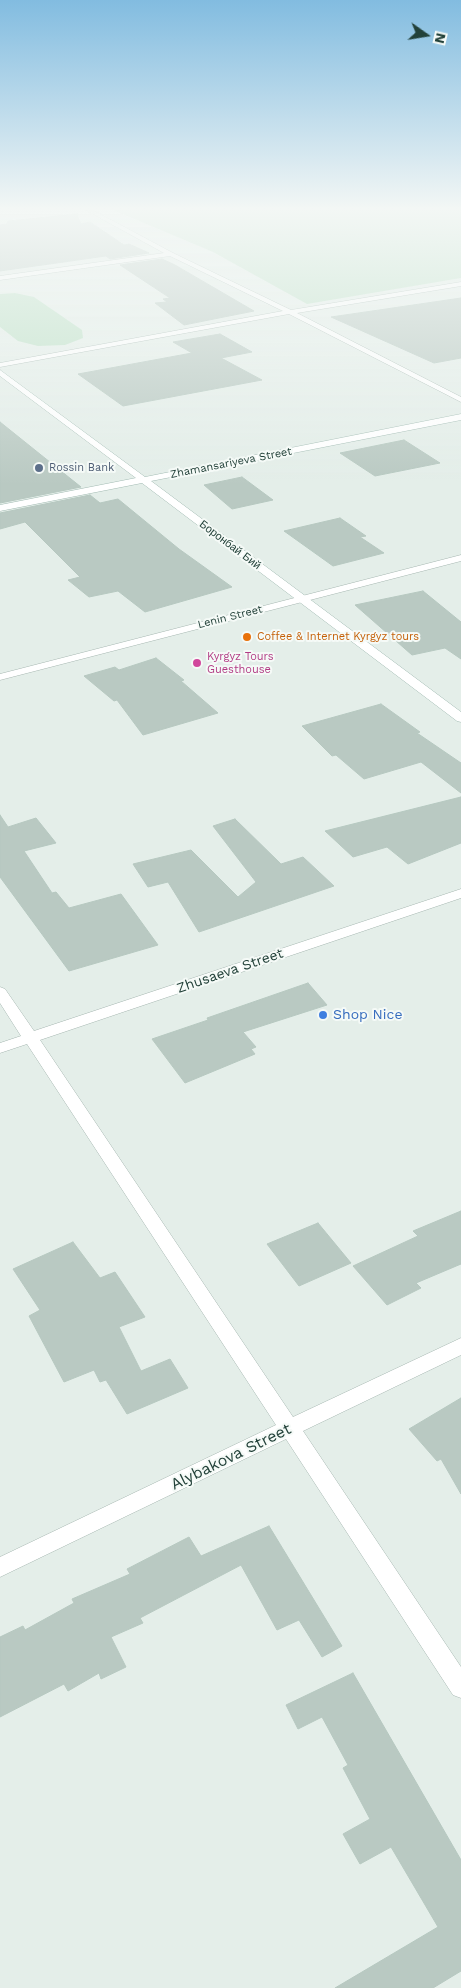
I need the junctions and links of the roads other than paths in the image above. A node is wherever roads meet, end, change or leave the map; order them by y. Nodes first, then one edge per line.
1 (265, 300) edge
2 (365, 300) edge
3 (290, 312) junction
4 (0, 365) edge
5 (0, 372) edge
6 (461, 400) edge
7 (461, 417) edge
8 (144, 480) junction
9 (0, 508) edge
10 (461, 558) edge
11 (302, 599) junction
12 (0, 677) edge
13 (461, 718) edge
14 (461, 893) edge
15 (0, 992) edge
16 (31, 1038) junction
17 (0, 1048) edge
18 (461, 1346) edge
19 (290, 1429) junction
20 (0, 1567) edge
21 (461, 1687) edge

1 - 3 street
2 - 3 street
3 - 4 street
3 - 6 street
5 - 8 street, Боронбай Бий
7 - 8 street, Zhamansariyeva Street
8 - 9 street, Zhamansariyeva Street
8 - 11 street, Боронбай Бий
10 - 11 street, Lenin Street
11 - 12 street, Lenin Street
11 - 13 street, Боронбай Бий
14 - 16 street, Zhusaeva Street
15 - 16 street
16 - 17 street, Zhusaeva Street
16 - 19 street
18 - 19 street, Alybakova Street
19 - 20 street, Alybakova Street
19 - 21 street

